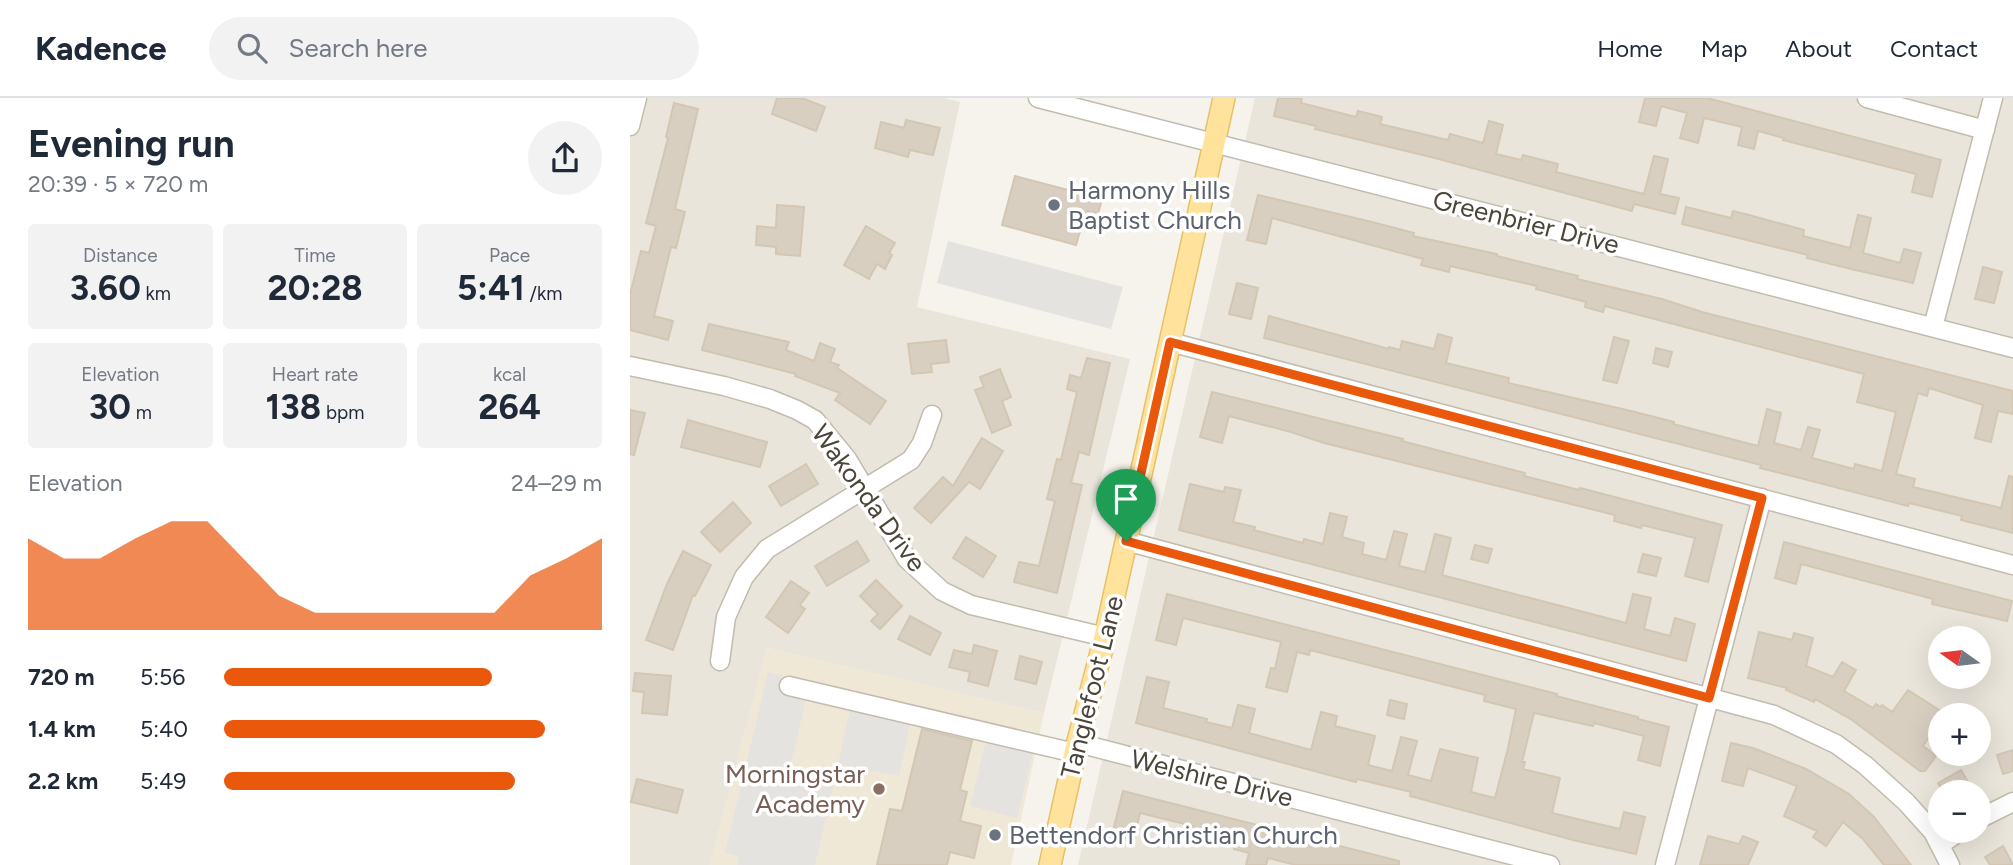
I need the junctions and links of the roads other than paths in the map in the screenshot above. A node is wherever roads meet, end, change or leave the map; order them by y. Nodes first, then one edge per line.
1 (637, 98) edge
2 (1038, 98) edge
3 (1224, 98) edge
4 (1867, 98) edge
5 (1993, 98) edge
6 (630, 126) edge
7 (1985, 130) junction
8 (1214, 142) junction
9 (1933, 327) junction
10 (1170, 342) junction
11 (2013, 348) edge
12 (630, 366) edge
13 (932, 415) dead end
14 (865, 488) junction
15 (1762, 498) junction
16 (1126, 541) junction
17 (2013, 565) edge
18 (1105, 637) junction
19 (720, 661) dead end
20 (789, 686) dead end
21 (1709, 698) junction
22 (1076, 748) junction
23 (2013, 802) edge
24 (1991, 813) edge
25 (1943, 843) edge
26 (1940, 845) junction
27 (1050, 865) edge
28 (1550, 865) edge
29 (1665, 865) edge
30 (1950, 865) edge

1 - 6 street
2 - 8 street, Greenbrier Drive
3 - 8 main road, Tanglefoot Lane
4 - 7 street
5 - 7 street
7 - 9 street
8 - 9 street, Greenbrier Drive
8 - 10 main road, Tanglefoot Lane
9 - 11 street, Greenbrier Drive
10 - 15 street
10 - 16 main road, Tanglefoot Lane
12 - 14 street, Wakonda Drive
13 - 14 street
14 - 18 street, Wakonda Drive
14 - 19 street
15 - 17 street
15 - 21 street
16 - 18 main road, Tanglefoot Lane
16 - 21 street
18 - 22 main road, Tanglefoot Lane
20 - 22 street, Welshire Drive
21 - 26 street
21 - 29 street
22 - 27 main road, Tanglefoot Lane
22 - 28 street, Welshire Drive
23 - 24 street
25 - 26 street
26 - 30 street

